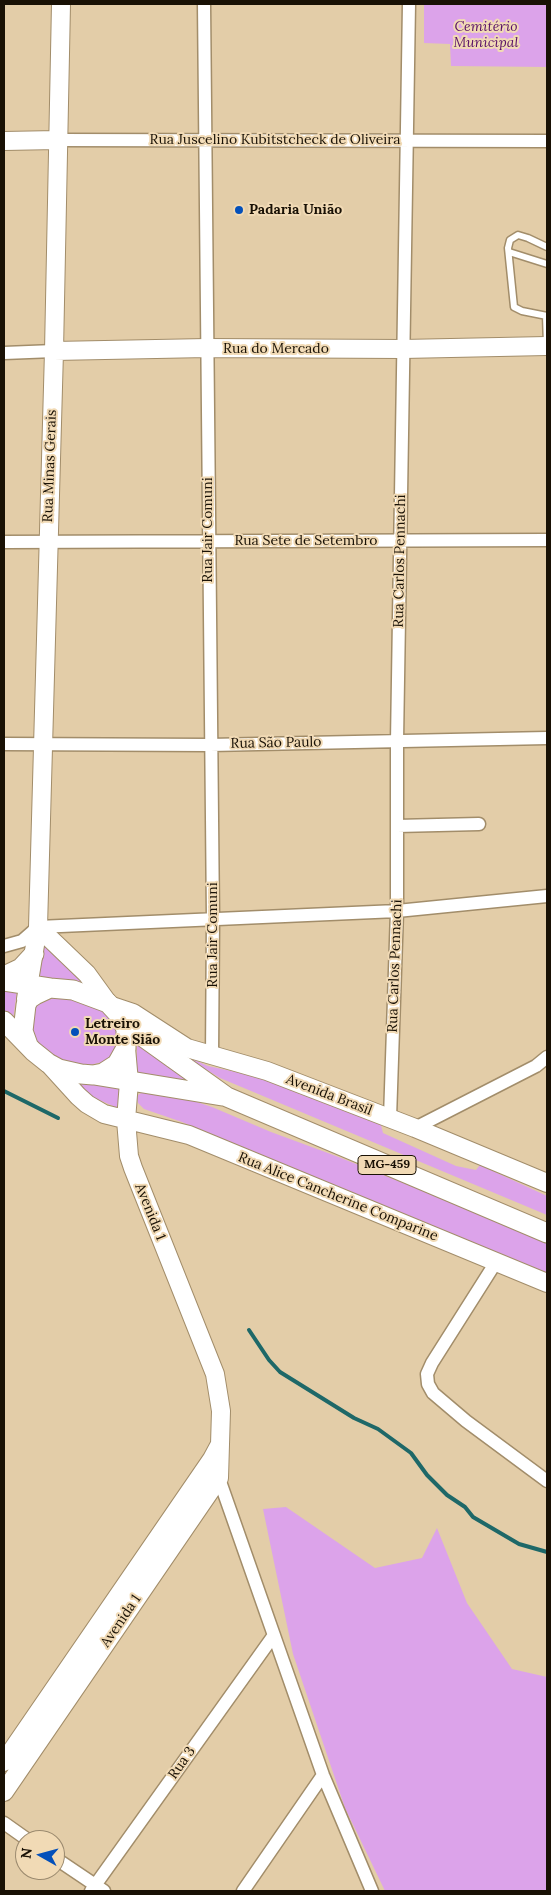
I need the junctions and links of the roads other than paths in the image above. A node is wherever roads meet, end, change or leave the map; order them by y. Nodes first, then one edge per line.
1 (61, 4) edge
2 (204, 4) edge
3 (409, 4) edge
4 (57, 140) junction
5 (205, 140) junction
6 (4, 141) edge
7 (407, 141) junction
8 (547, 141) edge
9 (547, 247) edge
10 (509, 252) junction
11 (547, 264) edge
12 (547, 316) edge
13 (547, 346) edge
14 (207, 348) junction
15 (403, 349) junction
16 (4, 352) edge
17 (54, 352) junction
18 (547, 540) edge
19 (401, 541) junction
20 (4, 542) edge
21 (208, 542) junction
22 (48, 543) junction
23 (547, 738) edge
24 (397, 740) junction
25 (4, 744) edge
26 (42, 744) junction
27 (210, 745) junction
28 (479, 824) dead end
29 (397, 826) junction
30 (547, 896) edge
31 (397, 911) junction
32 (213, 919) junction
33 (38, 928) junction
34 (4, 946) edge
35 (34, 954) junction
36 (4, 976) edge
37 (4, 980) edge
38 (28, 984) junction
39 (50, 988) junction
40 (110, 1004) junction
41 (26, 1006) junction
42 (4, 1021) edge
43 (125, 1024) junction
44 (28, 1045) junction
45 (126, 1048) junction
46 (212, 1056) junction
47 (547, 1057) edge
48 (48, 1063) junction
49 (93, 1074) junction
50 (129, 1082) junction
51 (227, 1097) junction
52 (390, 1118) junction
53 (126, 1120) junction
54 (415, 1128) junction
55 (547, 1183) edge
56 (547, 1233) edge
57 (496, 1262) junction
58 (547, 1283) edge
59 (217, 1451) junction
60 (219, 1478) junction
61 (547, 1481) edge
62 (274, 1635) junction
63 (4, 1762) edge
64 (323, 1775) junction
65 (4, 1792) edge
66 (4, 1823) edge
67 (15, 1831) edge
68 (65, 1865) edge
69 (97, 1889) edge
70 (243, 1891) edge
71 (372, 1891) edge

1 - 4 street, Rua Minas Gerais
2 - 5 street, Rua Jair Comuni
3 - 7 street, Rua Carlos Pennachi
4 - 5 street, Rua Juscelino Kubitstcheck de Oliveira
4 - 6 street, Rua Juscelino Kubitstcheck de Oliveira
4 - 17 street, Rua Minas Gerais
5 - 7 street, Rua Juscelino Kubitstcheck de Oliveira
5 - 14 street, Rua Jair Comuni
7 - 8 street, Rua Juscelino Kubitstcheck de Oliveira
7 - 15 street, Rua Carlos Pennachi
9 - 10 lane
10 - 11 lane
10 - 12 lane
12 - 13 lane
13 - 15 street, Rua do Mercado
14 - 15 street, Rua do Mercado
14 - 17 street, Rua do Mercado
14 - 21 street, Rua Jair Comuni
15 - 19 street, Rua Carlos Pennachi
16 - 17 street, Rua do Mercado
17 - 22 street, Rua Minas Gerais
18 - 19 street, Rua Sete de Setembro
19 - 21 street, Rua Sete de Setembro
19 - 24 street, Rua Carlos Pennachi
20 - 22 street, Rua Sete de Setembro
21 - 22 street, Rua Sete de Setembro
21 - 27 street, Rua Jair Comuni
22 - 26 street, Rua Minas Gerais
23 - 24 street, Rua São Paulo
24 - 27 street, Rua São Paulo
24 - 29 street, Rua Carlos Pennachi
25 - 26 street, Rua São Paulo
26 - 27 street, Rua São Paulo
26 - 33 street, Rua Minas Gerais
27 - 32 street, Rua Jair Comuni
28 - 29 street
29 - 31 street, Rua Carlos Pennachi
30 - 31 street
31 - 32 street
31 - 52 street, Rua Carlos Pennachi
32 - 33 street
32 - 46 street, Rua Jair Comuni
33 - 34 street
33 - 35 street, Rua Minas Gerais
33 - 40 street
35 - 36 main road
35 - 38 street, Rua Minas Gerais
37 - 38 main road
38 - 39 main road
38 - 41 street, Rua Minas Gerais
39 - 40 main road
39 - 41 main road
40 - 43 main road, MG-459
40 - 46 street, Avenida Brasil
41 - 44 main road
42 - 44 main road, MG-459
43 - 45 main road
43 - 51 main road, MG-459
44 - 48 main road, MG-459
45 - 49 main road, MG-459
45 - 50 street, Avenida 1
46 - 52 street, Avenida Brasil
47 - 54 street
48 - 49 main road, MG-459
48 - 53 street, Rua Alice Cancherine Comparine
49 - 50 main road, MG-459
50 - 51 main road, MG-459
50 - 53 street, Avenida 1
51 - 56 main road, MG-459
52 - 54 street, Avenida Brasil
53 - 57 street, Rua Alice Cancherine Comparine
53 - 59 street, Avenida 1
54 - 55 street, Avenida Brasil
57 - 58 street, Rua Alice Cancherine Comparine
57 - 61 street
59 - 60 street, Avenida 1
59 - 63 street, Avenida 1
60 - 62 street
60 - 65 street, Avenida 1
62 - 64 street
62 - 69 street, Rua 3
64 - 70 street
64 - 71 street
66 - 67 street
68 - 69 street

